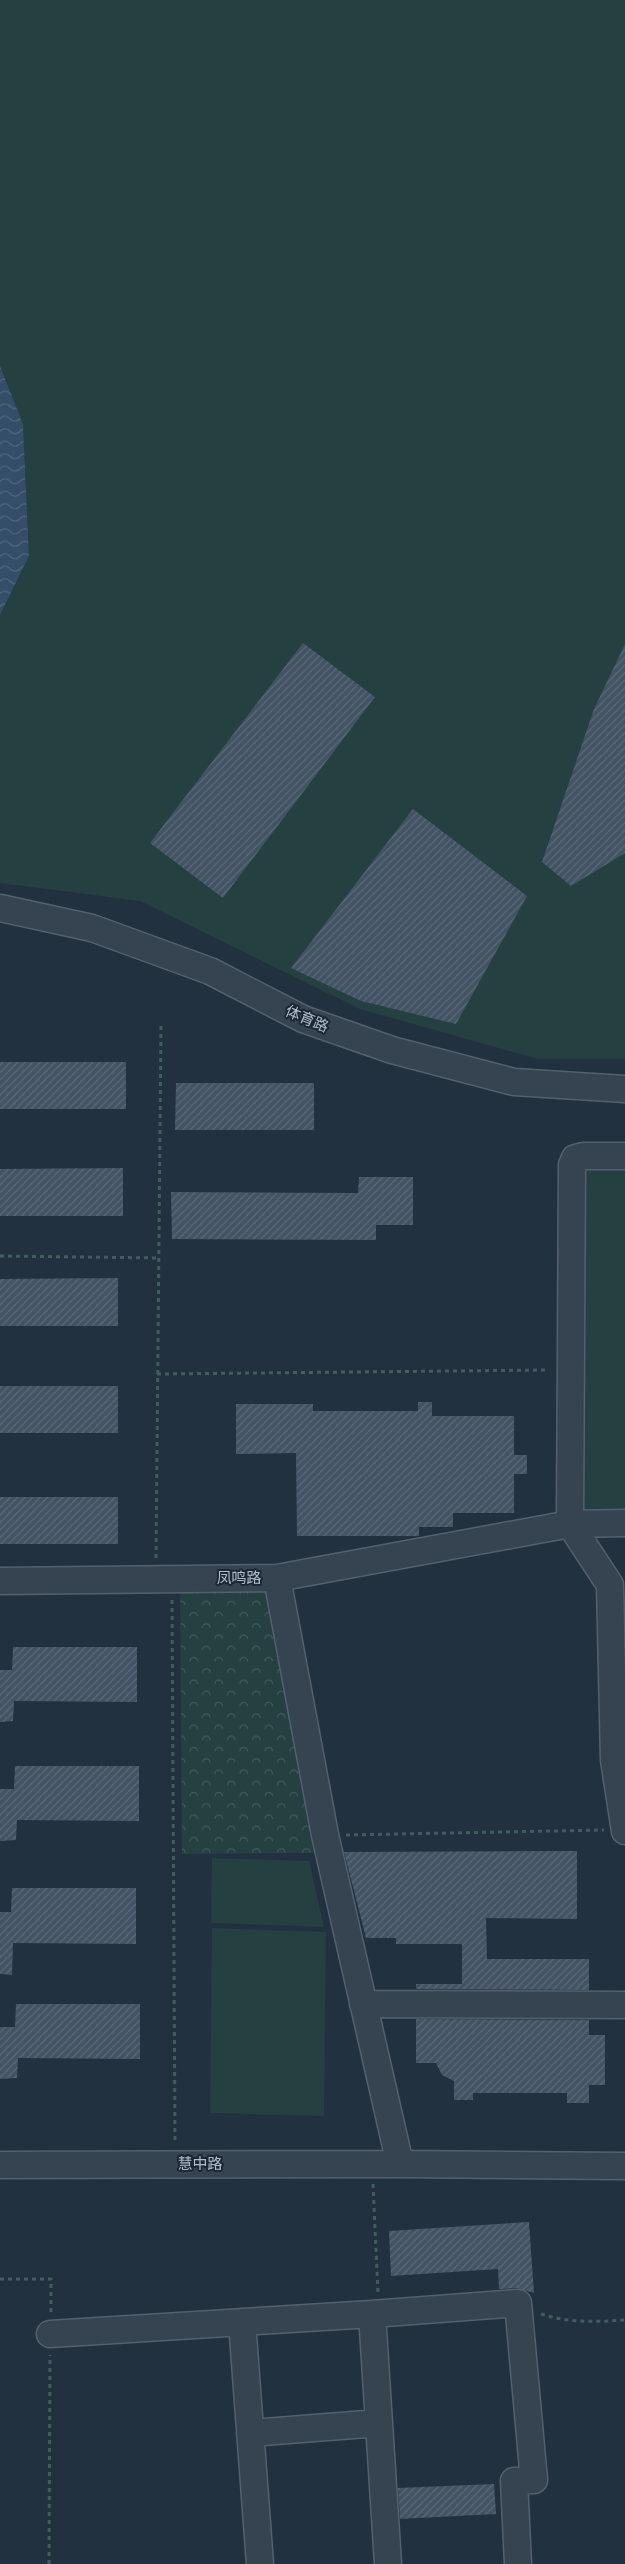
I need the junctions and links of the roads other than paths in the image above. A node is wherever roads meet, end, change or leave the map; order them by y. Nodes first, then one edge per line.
1 (0, 908) edge
2 (625, 1088) edge
3 (625, 1156) edge
4 (625, 1523) edge
5 (570, 1524) junction
6 (277, 1578) junction
7 (0, 1581) edge
8 (625, 1830) edge
9 (363, 2004) junction
10 (625, 2005) edge
11 (400, 2164) junction
12 (0, 2165) edge
13 (625, 2166) edge
14 (372, 2314) junction
15 (242, 2322) junction
16 (50, 2334) road end
17 (379, 2423) junction
18 (250, 2433) junction
19 (260, 2564) edge
20 (388, 2564) edge
21 (518, 2564) edge

1 - 2 street, 体育路
3 - 5 street
4 - 5 street
5 - 6 street
5 - 8 street
6 - 7 street, 凤鸣路
6 - 9 street, 凤鸣路
9 - 10 street
9 - 11 street
11 - 12 street, 慧中路
11 - 13 street, 慧中路
14 - 15 street
14 - 17 street
14 - 21 street
15 - 16 street
15 - 18 street
17 - 18 street
17 - 20 street
18 - 19 street

